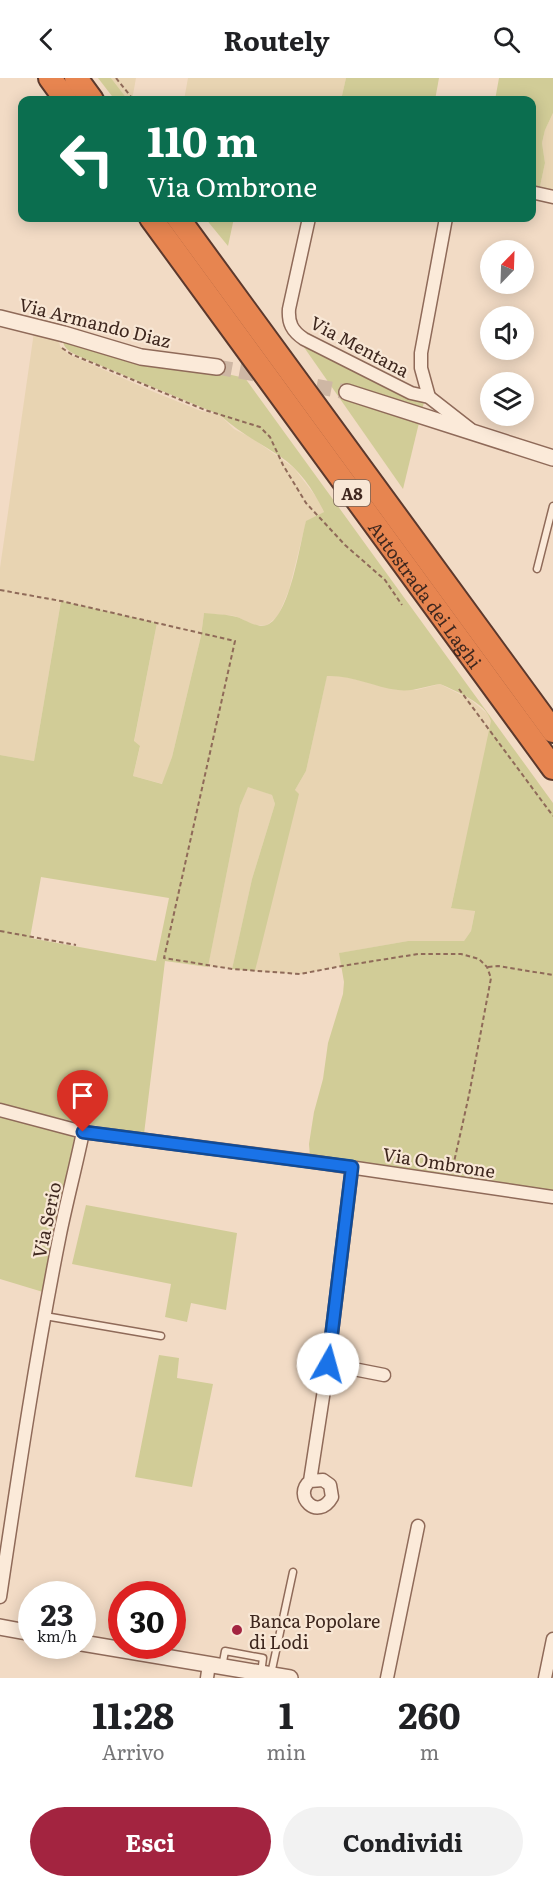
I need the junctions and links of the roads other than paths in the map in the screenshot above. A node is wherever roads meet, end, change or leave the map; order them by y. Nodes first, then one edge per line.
1 (50, 78) edge
2 (76, 78) edge
3 (63, 96) edge
4 (89, 96) edge
5 (536, 193) edge
6 (553, 197) edge
7 (154, 222) edge
8 (181, 222) edge
9 (308, 222) edge
10 (445, 222) edge
11 (0, 318) edge
12 (218, 367) tunnel mouth
13 (347, 392) tunnel mouth
14 (429, 397) junction
15 (477, 435) junction
16 (553, 458) edge
17 (553, 506) edge
18 (537, 569) dead end
19 (553, 732) edge
20 (553, 768) edge
21 (0, 1110) edge
22 (83, 1132) junction
23 (352, 1167) junction
24 (553, 1197) edge
25 (45, 1316) junction
26 (160, 1336) dead end
27 (328, 1364) junction
28 (384, 1375) dead end
29 (310, 1481) dead end
30 (418, 1526) dead end
31 (293, 1572) dead end
32 (0, 1597) edge
33 (0, 1627) edge
34 (18, 1631) edge
35 (553, 1639) edge
36 (96, 1646) edge
37 (213, 1670) edge
38 (266, 1674) junction
39 (290, 1678) edge
40 (387, 1678) edge
41 (545, 1678) edge

1 - 3 highway
2 - 4 highway
5 - 6 street
7 - 20 highway, Autostrada dei Laghi / A8
8 - 19 highway, Autostrada dei Laghi / A8
9 - 14 street, Via Mentana
10 - 14 street
11 - 12 street, Via Armando Diaz
13 - 15 street
14 - 15 street, Via Mentana
15 - 16 street
17 - 18 lane
21 - 22 street, Via Ombrone
22 - 23 street, Via Ombrone
22 - 25 street, Via Serio
23 - 24 street, Via Ombrone
23 - 27 street
25 - 26 lane
25 - 32 street, Via Serio
27 - 28 street
27 - 29 street
30 - 40 street
31 - 38 lane
33 - 34 street
35 - 41 street
36 - 37 street
37 - 38 street
38 - 39 street

